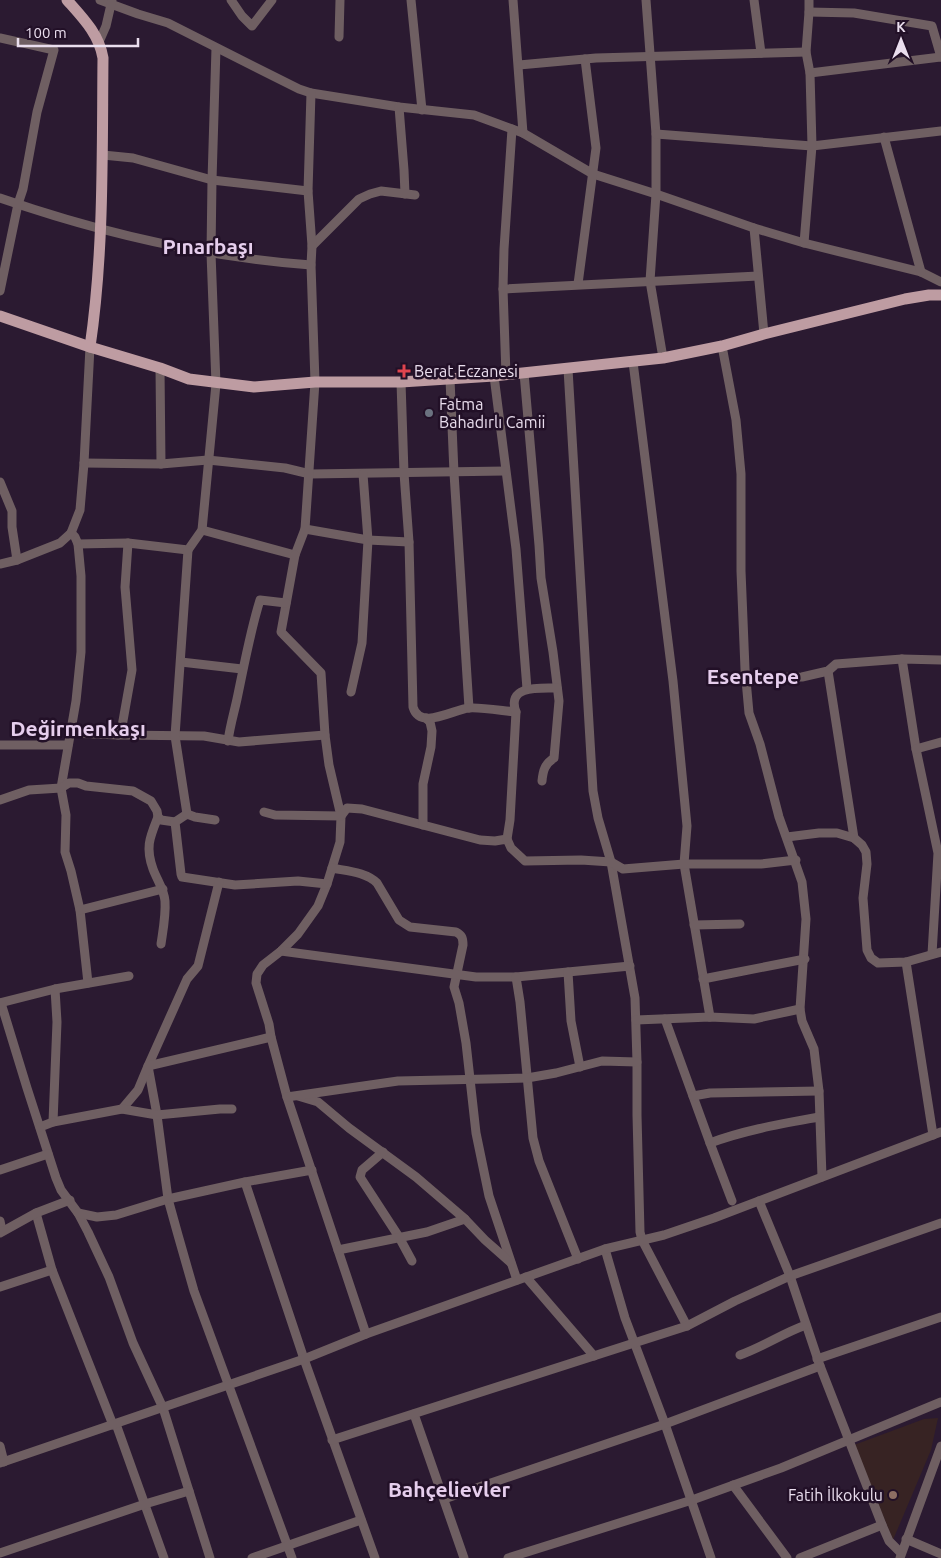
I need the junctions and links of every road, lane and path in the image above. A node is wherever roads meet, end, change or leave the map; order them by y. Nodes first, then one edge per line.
1 (67, 0) edge
2 (100, 0) edge
3 (231, 0) edge
4 (272, 0) edge
5 (340, 0) edge
6 (412, 0) edge
7 (512, 0) edge
8 (646, 0) edge
9 (754, 0) edge
10 (809, 0) edge
11 (111, 2) edge
12 (809, 12) junction
13 (339, 37) dead end
14 (0, 38) edge
15 (99, 42) junction
16 (216, 48) junction
17 (806, 52) junction
18 (761, 53) junction
19 (651, 56) junction
20 (941, 57) edge
21 (585, 59) junction
22 (519, 65) junction
23 (810, 73) junction
24 (310, 93) junction
25 (399, 107) junction
26 (422, 110) junction
27 (512, 129) junction
28 (941, 131) edge
29 (523, 133) junction
30 (656, 134) junction
31 (884, 137) junction
32 (812, 146) junction
33 (103, 155) junction
34 (592, 174) junction
35 (212, 180) junction
36 (308, 191) junction
37 (405, 194) junction
38 (656, 194) junction
39 (416, 195) dead end
40 (0, 198) edge
41 (18, 204) junction
42 (754, 228) junction
43 (101, 230) junction
44 (804, 242) junction
45 (5, 246) edge
46 (312, 246) junction
47 (211, 253) junction
48 (310, 265) junction
49 (921, 272) junction
50 (758, 276) junction
51 (1, 278) edge
52 (650, 281) junction
53 (941, 282) edge
54 (578, 284) junction
55 (503, 289) junction
56 (0, 291) edge
57 (941, 295) edge
58 (0, 316) edge
59 (764, 334) junction
60 (722, 346) junction
61 (90, 347) junction
62 (664, 358) junction
63 (633, 362) junction
64 (160, 368) junction
65 (568, 369) junction
66 (524, 374) junction
67 (506, 375) junction
68 (494, 376) junction
69 (450, 379) junction
70 (316, 382) junction
71 (401, 382) junction
72 (216, 384) junction
73 (208, 460) junction
74 (84, 463) junction
75 (161, 464) junction
76 (505, 471) junction
77 (404, 473) junction
78 (454, 473) junction
79 (310, 474) junction
80 (363, 474) junction
81 (0, 482) edge
82 (305, 529) junction
83 (202, 530) junction
84 (71, 533) junction
85 (368, 540) junction
86 (409, 542) junction
87 (128, 543) junction
88 (78, 544) junction
89 (188, 550) junction
90 (295, 556) junction
91 (17, 560) junction
92 (0, 564) edge
93 (286, 603) junction
94 (902, 659) junction
95 (941, 660) edge
96 (181, 662) junction
97 (242, 669) junction
98 (828, 671) junction
99 (747, 678) junction
100 (556, 688) junction
101 (527, 689) junction
102 (351, 692) dead end
103 (469, 708) junction
104 (516, 712) junction
105 (426, 718) junction
106 (71, 733) junction
107 (118, 735) junction
108 (325, 735) junction
109 (175, 736) junction
110 (228, 741) junction
111 (941, 742) edge
112 (0, 745) edge
113 (68, 745) junction
114 (916, 749) junction
115 (542, 781) dead end
116 (61, 788) junction
117 (0, 800) edge
118 (264, 812) dead end
119 (187, 814) junction
120 (341, 816) junction
121 (158, 817) junction
122 (215, 820) dead end
123 (175, 822) junction
124 (423, 825) junction
125 (787, 837) junction
126 (854, 838) junction
127 (507, 839) junction
128 (940, 855) edge
129 (796, 860) junction
130 (611, 862) junction
131 (684, 864) junction
132 (332, 868) junction
133 (220, 882) junction
134 (327, 884) junction
135 (162, 889) junction
136 (80, 910) junction
137 (740, 924) dead end
138 (694, 925) junction
139 (161, 944) dead end
140 (281, 950) junction
141 (937, 953) edge
142 (805, 959) junction
143 (906, 962) junction
144 (630, 966) junction
145 (568, 972) junction
146 (456, 974) junction
147 (129, 976) dead end
148 (516, 978) junction
149 (703, 978) junction
150 (88, 983) junction
151 (55, 989) junction
152 (1, 1003) edge
153 (800, 1009) junction
154 (710, 1018) junction
155 (665, 1019) junction
156 (636, 1020) junction
157 (271, 1037) junction
158 (637, 1062) junction
159 (148, 1066) junction
160 (580, 1067) junction
161 (527, 1078) junction
162 (471, 1079) junction
163 (819, 1091) junction
164 (291, 1096) junction
165 (693, 1096) junction
166 (122, 1109) junction
167 (232, 1109) dead end
168 (157, 1115) junction
169 (819, 1117) junction
170 (53, 1122) junction
171 (40, 1127) junction
172 (937, 1133) edge
173 (710, 1143) junction
174 (383, 1152) junction
175 (48, 1154) junction
176 (0, 1170) edge
177 (312, 1170) junction
178 (822, 1177) junction
179 (244, 1182) junction
180 (168, 1199) junction
181 (70, 1200) junction
182 (732, 1201) dead end
183 (760, 1201) junction
184 (36, 1213) junction
185 (78, 1213) junction
186 (465, 1219) junction
187 (0, 1221) edge
188 (941, 1223) edge
189 (1, 1232) edge
190 (400, 1237) junction
191 (642, 1240) junction
192 (605, 1249) junction
193 (338, 1250) junction
194 (578, 1259) junction
195 (412, 1261) dead end
196 (511, 1263) junction
197 (52, 1270) junction
198 (790, 1276) junction
199 (521, 1279) junction
200 (0, 1288) edge
201 (941, 1317) edge
202 (806, 1325) junction
203 (687, 1326) junction
204 (366, 1334) junction
205 (634, 1343) junction
206 (740, 1354) dead end
207 (594, 1356) junction
208 (304, 1359) junction
209 (818, 1363) junction
210 (228, 1386) junction
211 (941, 1402) edge
212 (163, 1408) junction
213 (414, 1414) junction
214 (115, 1424) junction
215 (665, 1424) junction
216 (332, 1440) junction
217 (849, 1441) junction
218 (0, 1446) edge
219 (941, 1446) edge
220 (2, 1462) edge
221 (733, 1485) junction
222 (189, 1491) junction
223 (444, 1499) junction
224 (692, 1500) junction
225 (145, 1504) junction
226 (361, 1520) junction
227 (882, 1525) junction
228 (906, 1539) junction
229 (287, 1545) junction
230 (0, 1553) edge
231 (941, 1554) edge
232 (900, 1556) edge
233 (164, 1558) edge
234 (210, 1558) edge
235 (252, 1558) edge
236 (292, 1558) edge
237 (375, 1558) edge
238 (464, 1558) edge
239 (508, 1558) edge
240 (711, 1558) edge
241 (787, 1558) edge
242 (800, 1558) edge

1 - 15 main road
2 - 11 street
3 - 4 street
5 - 13 street
6 - 26 street
7 - 22 street
8 - 19 street
9 - 18 street
10 - 12 street
11 - 15 street
11 - 16 street
12 - 17 street
12 - 20 street
14 - 41 street
15 - 33 main road
16 - 24 street
16 - 35 street
17 - 18 street
17 - 23 street
18 - 19 street
19 - 21 street
19 - 30 street
20 - 23 street
21 - 22 street
21 - 34 street
22 - 29 street
23 - 32 street
24 - 25 street
24 - 36 street
25 - 26 street
25 - 37 street
26 - 27 street
27 - 29 street
27 - 55 street
28 - 31 street
29 - 34 street
30 - 32 street
30 - 38 street
31 - 32 street
31 - 49 street
32 - 44 street
33 - 35 street
33 - 43 main road
34 - 38 street
34 - 54 street
35 - 36 street
35 - 47 street
36 - 46 street
37 - 39 street
37 - 46 street
38 - 42 street
38 - 52 street
40 - 41 street
41 - 43 street
41 - 45 street
42 - 44 street
42 - 50 street
43 - 47 street
43 - 61 main road
44 - 49 street
45 - 51 street
46 - 48 street
47 - 48 street
47 - 72 street
48 - 70 street
49 - 53 street
50 - 52 street
50 - 59 street
51 - 56 street
52 - 54 street
52 - 62 street
54 - 55 street
55 - 67 street
57 - 59 main road
58 - 61 main road
59 - 60 main road
60 - 62 main road
60 - 99 street
61 - 64 main road
61 - 74 street
62 - 63 main road
63 - 65 main road
63 - 131 street
64 - 72 main road
64 - 75 street
65 - 66 main road
65 - 130 street
66 - 67 main road
66 - 100 street
67 - 68 main road
68 - 69 main road
68 - 76 street
69 - 71 main road
69 - 78 street
70 - 71 main road
70 - 72 main road
70 - 79 street
71 - 77 street
72 - 73 street
73 - 75 street
73 - 79 street
73 - 83 street
74 - 75 street
74 - 84 street
76 - 78 street
76 - 101 street
77 - 78 street
77 - 80 street
77 - 86 street
78 - 103 street
79 - 80 street
79 - 82 street
80 - 85 street
81 - 91 street
82 - 85 street
82 - 90 street
83 - 89 street
83 - 90 street
84 - 88 street
84 - 91 street
85 - 86 street
85 - 102 street
86 - 105 street
87 - 88 street
87 - 89 street
87 - 107 street
88 - 106 street
89 - 96 street
90 - 93 street
91 - 92 street
93 - 97 street
93 - 108 street
94 - 95 street
94 - 98 street
94 - 114 street
96 - 97 street
96 - 109 street
97 - 110 street
98 - 99 street
98 - 126 street
99 - 125 street
100 - 101 street
100 - 115 street
101 - 104 street
103 - 104 street
103 - 105 street
104 - 127 street
105 - 124 street
106 - 107 street
106 - 113 street
107 - 109 street
108 - 110 street
108 - 120 street
109 - 110 street
109 - 119 street
111 - 114 street
112 - 113 street
113 - 116 street
114 - 128 street
116 - 117 street
116 - 121 street
116 - 136 street
118 - 120 street
119 - 122 street
119 - 123 street
120 - 124 street
120 - 132 street
121 - 123 street
121 - 135 street
123 - 133 street
124 - 127 street
125 - 126 street
125 - 129 street
126 - 143 street
127 - 130 street
128 - 141 street
129 - 131 street
129 - 142 street
130 - 131 street
130 - 144 street
131 - 138 street
132 - 134 street
132 - 146 street
133 - 134 street
133 - 159 street
134 - 140 street
135 - 136 street
135 - 139 street
136 - 150 street
137 - 138 street
138 - 149 street
140 - 146 street
140 - 157 street
141 - 143 street
142 - 149 street
142 - 153 street
143 - 172 street
144 - 145 street
144 - 156 street
145 - 148 street
145 - 160 street
146 - 148 street
146 - 162 street
147 - 150 street
148 - 161 street
149 - 154 street
150 - 151 street
151 - 152 street
151 - 170 street
152 - 171 street
153 - 154 street
153 - 163 street
154 - 155 street
155 - 156 street
155 - 165 street
156 - 158 street
157 - 159 street
157 - 164 street
158 - 160 street
158 - 191 street
159 - 166 street
159 - 168 street
160 - 161 street
161 - 162 street
161 - 194 street
162 - 164 street
162 - 196 street
163 - 165 street
163 - 169 street
164 - 174 street
164 - 177 street
165 - 173 street
166 - 168 street
166 - 170 street
167 - 168 street
168 - 180 street
169 - 173 street
169 - 178 street
170 - 171 street
171 - 175 street
172 - 178 street
173 - 182 street
174 - 186 street
174 - 190 street
175 - 176 street
175 - 181 street
177 - 179 street
177 - 193 street
178 - 183 street
179 - 180 street
179 - 208 street
180 - 185 street
180 - 210 street
181 - 184 street
181 - 185 street
183 - 191 street
183 - 198 street
184 - 189 street
184 - 197 street
185 - 212 street
186 - 190 street
186 - 196 street
187 - 189 street
188 - 198 street
190 - 193 street
190 - 195 street
191 - 192 street
191 - 203 street
192 - 194 street
192 - 205 street
193 - 204 street
194 - 199 street
196 - 199 street
197 - 200 street
197 - 214 street
198 - 202 street
198 - 203 street
199 - 204 street
199 - 207 street
201 - 209 street
202 - 206 street
202 - 209 street
203 - 205 street
204 - 208 street
205 - 207 street
205 - 215 street
207 - 213 street
208 - 210 street
208 - 216 street
209 - 215 street
209 - 217 street
210 - 212 street
210 - 229 street
211 - 217 street
212 - 214 street
212 - 222 street
213 - 216 street
213 - 223 street
214 - 220 street
214 - 225 street
215 - 223 street
215 - 224 street
216 - 226 street
217 - 221 street
217 - 227 street
218 - 220 street
219 - 228 street
221 - 224 street
221 - 241 street
222 - 225 street
222 - 234 street
223 - 238 street
224 - 239 street
224 - 240 street
225 - 230 street
225 - 233 street
226 - 229 street
226 - 237 street
227 - 232 street
227 - 242 street
228 - 231 street
228 - 232 street
229 - 235 street
229 - 236 street

